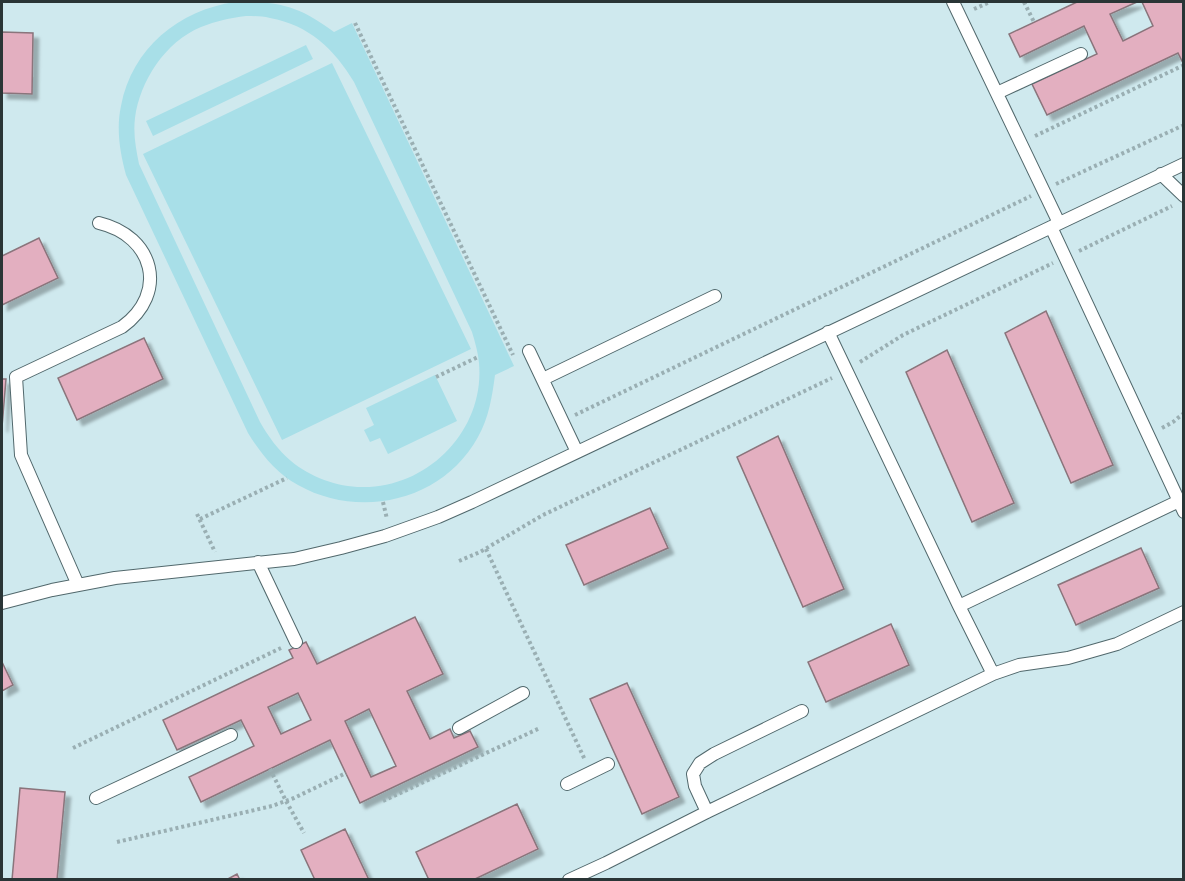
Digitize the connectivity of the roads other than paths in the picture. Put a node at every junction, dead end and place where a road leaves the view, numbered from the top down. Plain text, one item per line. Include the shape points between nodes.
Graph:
1 (953, 2) edge
2 (1081, 54) dead end
3 (997, 93) junction
4 (1184, 164) edge
5 (1161, 174) junction
6 (1184, 196) edge
7 (99, 223) dead end
8 (1055, 225) junction
9 (715, 296) dead end
10 (828, 332) junction
11 (529, 351) dead end
12 (543, 379) junction
13 (577, 452) junction
14 (1181, 506) edge
15 (258, 562) junction
16 (78, 585) junction
17 (2, 603) edge
18 (959, 606) junction
19 (1184, 612) edge
20 (296, 642) road end
21 (993, 674) junction
22 (523, 693) dead end
23 (802, 711) dead end
24 (459, 728) dead end
25 (231, 735) dead end
26 (608, 764) dead end
27 (567, 784) dead end
28 (96, 798) dead end
29 (708, 812) junction
30 (569, 879) edge

1 - 3 lane
2 - 3 lane
3 - 8 lane via 1044,190
4 - 5 lane
5 - 6 lane
5 - 8 lane
7 - 16 lane via 124,233 145,256 151,272 142,306 133,320 122,327 16,378 21,455
8 - 10 lane
8 - 14 lane via 1065,258
9 - 12 lane
10 - 13 lane
10 - 18 lane
11 - 12 lane
12 - 13 lane
13 - 15 lane via 464,506 385,536 294,559
14 - 18 lane
15 - 16 lane
15 - 20 lane
16 - 17 lane
18 - 21 lane
19 - 21 lane via 1116,644
21 - 29 lane
22 - 24 lane
23 - 29 lane via 700,763 693,774
25 - 28 lane
26 - 27 lane
29 - 30 lane

